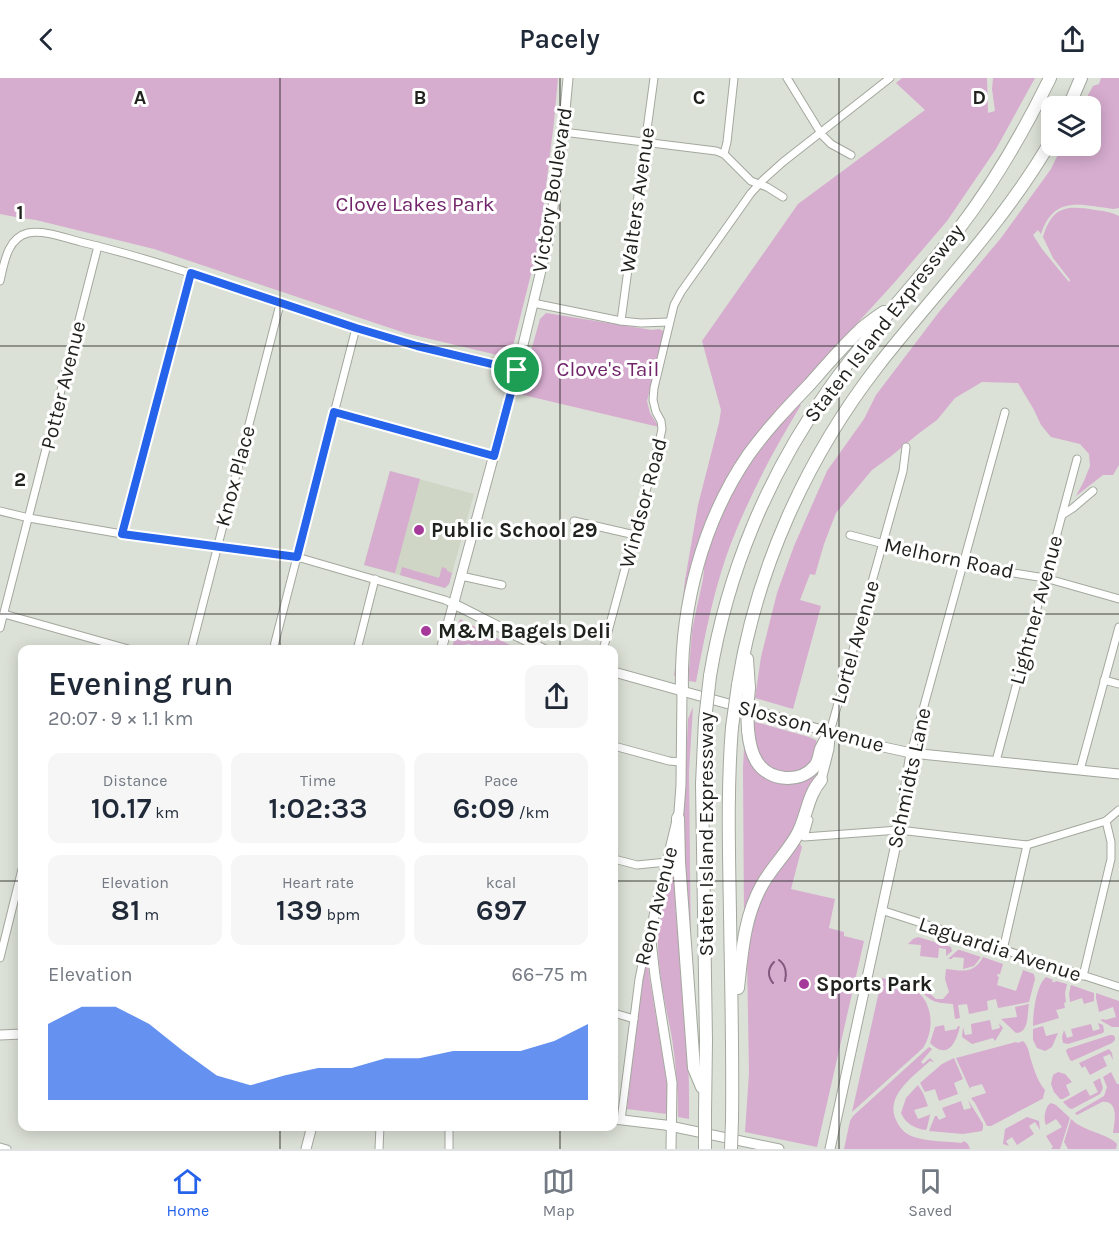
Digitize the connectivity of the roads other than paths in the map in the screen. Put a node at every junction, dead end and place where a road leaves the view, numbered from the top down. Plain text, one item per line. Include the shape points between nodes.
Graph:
1 (568, 78) edge
2 (654, 78) edge
3 (734, 78) edge
4 (787, 78) edge
5 (1050, 78) edge
6 (1081, 78) edge
7 (887, 79) edge
8 (1073, 96) edge
9 (563, 132) junction
10 (820, 133) junction
11 (645, 142) junction
12 (724, 154) junction
13 (851, 155) dead end
14 (1041, 156) edge
15 (759, 184) junction
16 (783, 197) dead end
17 (98, 246) junction
18 (191, 273) junction
19 (0, 281) edge
20 (899, 300) junction
21 (533, 303) junction
22 (280, 304) junction
23 (621, 321) junction
24 (669, 322) junction
25 (356, 328) junction
26 (517, 370) junction
27 (334, 412) junction
28 (1005, 412) dead end
29 (906, 447) dead end
30 (494, 456) junction
31 (1077, 459) dead end
32 (1093, 491) dead end
33 (0, 511) edge
34 (1062, 515) junction
35 (29, 518) junction
36 (574, 521) dead end
37 (122, 534) junction
38 (635, 535) junction
39 (850, 535) dead end
40 (883, 544) junction
41 (217, 546) junction
42 (297, 557) junction
43 (963, 565) junction
44 (461, 576) junction
45 (1045, 578) junction
46 (375, 579) junction
47 (502, 585) dead end
48 (1119, 599) edge
49 (454, 604) junction
50 (4, 615) junction
51 (1119, 627) edge
52 (0, 628) edge
53 (114, 645) edge
54 (192, 645) edge
55 (274, 645) edge
56 (358, 645) edge
57 (442, 645) edge
58 (535, 645) edge
59 (604, 645) edge
60 (618, 673) edge
61 (1104, 680) junction
62 (1119, 684) edge
63 (743, 686) junction
64 (682, 691) junction
65 (830, 732) junction
66 (618, 747) edge
67 (911, 753) junction
68 (996, 761) junction
69 (681, 762) junction
70 (1080, 770) junction
71 (1119, 774) edge
72 (821, 780) junction
73 (1119, 810) edge
74 (678, 818) junction
75 (1106, 820) junction
76 (899, 830) junction
77 (1027, 845) junction
78 (618, 860) edge
79 (667, 862) junction
80 (18, 885) edge
81 (881, 910) junction
82 (652, 930) junction
83 (1003, 950) junction
84 (0, 958) edge
85 (1083, 976) junction
86 (1119, 987) edge
87 (618, 1014) edge
88 (634, 1019) junction
89 (18, 1034) edge
90 (0, 1035) edge
91 (732, 1040) junction
92 (705, 1094) junction
93 (618, 1114) edge
94 (618, 1120) edge
95 (672, 1126) junction
96 (311, 1131) edge
97 (380, 1131) edge
98 (449, 1131) edge
99 (0, 1147) edge
100 (765, 1148) edge
101 (7, 1149) edge
102 (306, 1149) edge
103 (379, 1149) edge
104 (449, 1149) edge
105 (671, 1149) edge
106 (705, 1149) edge
107 (731, 1149) edge
108 (779, 1149) edge
109 (830, 1149) edge

1 - 9 main road, Victory Boulevard
2 - 11 street, Walters Avenue
3 - 12 street
4 - 10 street
5 - 20 highway, Staten Island Expressway via 987,189
6 - 8 highway
7 - 10 street, Windsor Road
9 - 11 street
9 - 21 main road, Victory Boulevard via 549,237
10 - 13 street
10 - 15 street, Windsor Road
11 - 12 street
11 - 23 street, Walters Avenue
12 - 15 street
14 - 63 highway, Staten Island Expressway via 1004,213 869,377 827,441 776,546 746,642
15 - 16 street
15 - 24 street, Windsor Road via 678,297
17 - 18 street
17 - 19 street via 36,232 26,234 11,246
17 - 35 street, Potter Avenue
18 - 22 street
18 - 37 street
20 - 64 highway via 859,330 782,414 757,443 730,486 701,554 684,639
20 - 92 highway, Staten Island Expressway, bridge via 828,389 800,432 750,534 718,636 705,720 702,771
21 - 23 street
21 - 26 main road, Victory Boulevard
22 - 25 street
22 - 41 street, Knox Place
23 - 24 street
24 - 38 street, Windsor Road via 653,400 662,429
25 - 26 street
25 - 27 street
26 - 30 main road, Victory Boulevard
27 - 30 street
27 - 42 street
28 - 43 street, Schmidts Lane
29 - 40 street, Lortel Avenue
30 - 44 main road, Victory Boulevard
31 - 34 street, Lightner Avenue
32 - 34 street
33 - 35 street
34 - 45 street, Lightner Avenue
35 - 37 street
35 - 50 street, Potter Avenue
36 - 38 street
37 - 41 street
38 - 59 street, Windsor Road
39 - 40 street, Melhorn Road
40 - 43 street, Melhorn Road
40 - 65 street, Lortel Avenue
41 - 42 street
41 - 54 street, Knox Place
42 - 46 street
42 - 55 street
43 - 45 street, Melhorn Road
43 - 67 street, Schmidts Lane
44 - 47 street
44 - 49 main road, Victory Boulevard
45 - 48 street, Melhorn Road
45 - 68 street, Lightner Avenue
46 - 49 street
46 - 56 street
49 - 57 main road, Victory Boulevard
49 - 58 main road
50 - 52 street, Potter Avenue
50 - 53 street
51 - 61 street
60 - 64 main road, Slosson Avenue
61 - 62 street
61 - 70 street
63 - 65 highway, bridge via 752,752 759,765 772,775 800,776 814,767
63 - 91 highway, Staten Island Expressway, bridge via 732,727 729,770
64 - 65 main road, Slosson Avenue
64 - 69 main road, Reon Avenue
65 - 67 main road, Slosson Avenue
65 - 72 main road, Lortel Avenue
66 - 69 street
67 - 68 main road, Slosson Avenue
67 - 76 main road, Schmidts Lane
68 - 70 main road, Slosson Avenue
69 - 74 main road, Reon Avenue
70 - 71 main road, Slosson Avenue
72 - 76 street, Lortel Avenue via 804,837
72 - 91 highway via 796,836 762,885 748,916
73 - 75 street
74 - 79 main road, Reon Avenue
74 - 92 highway via 694,1068
75 - 77 street
75 - 85 street via 1111,859
76 - 77 street
76 - 81 main road, Schmidts Lane
77 - 83 street
78 - 79 street via 637,865
79 - 82 main road, Reon Avenue
80 - 84 street
81 - 83 street, Laguardia Avenue
81 - 109 main road, Schmidts Lane
82 - 88 street, Reon Avenue via 642,960
82 - 95 main road via 654,969 672,1083
83 - 85 street, Laguardia Avenue
85 - 86 street, Laguardia Avenue
87 - 88 street
88 - 93 street, Reon Avenue
89 - 90 main road
91 - 107 highway, Staten Island Expressway, bridge
92 - 106 highway, Staten Island Expressway, bridge
94 - 95 main road
95 - 100 main road
95 - 105 main road
96 - 102 main road
97 - 103 street
98 - 104 street
99 - 101 street
100 - 108 main road

